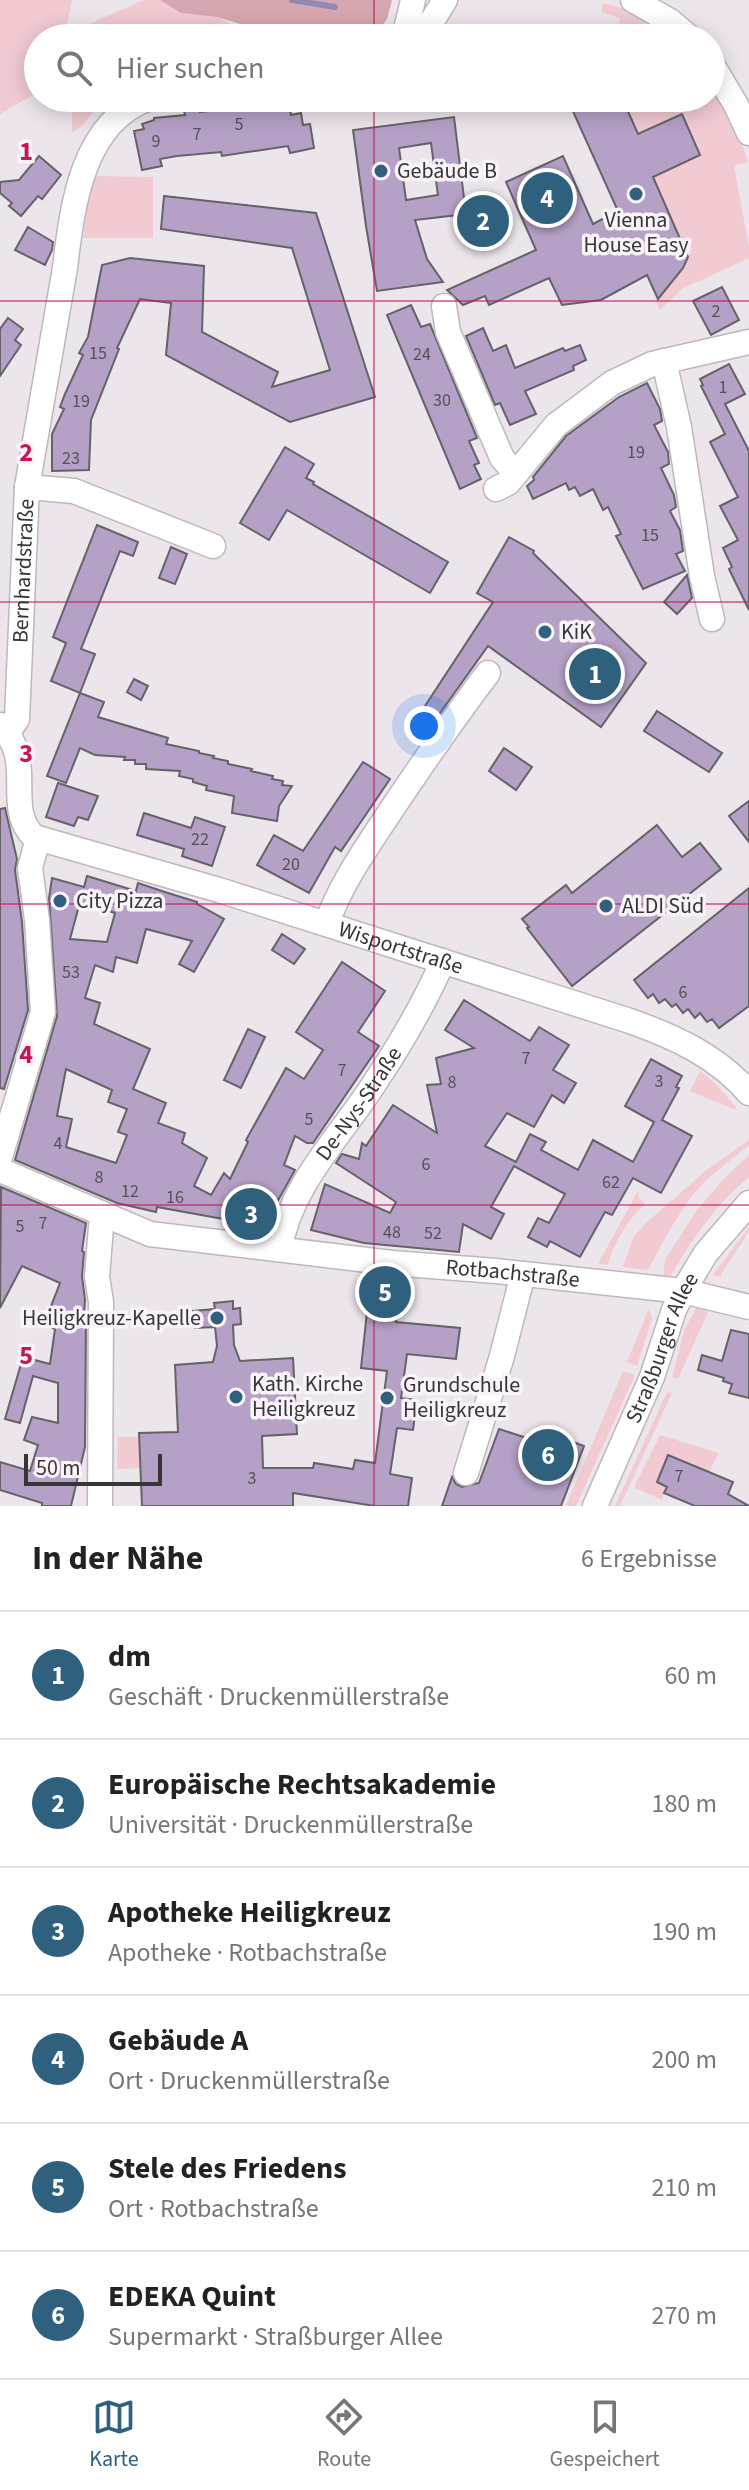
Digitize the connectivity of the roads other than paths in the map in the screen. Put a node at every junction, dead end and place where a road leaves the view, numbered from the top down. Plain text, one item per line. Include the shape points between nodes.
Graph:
1 (413, 0) edge
2 (445, 0) edge
3 (633, 0) edge
4 (407, 24) edge
5 (430, 24) edge
6 (674, 24) edge
7 (725, 87) edge
8 (123, 112) edge
9 (749, 133) edge
10 (444, 306) dead end
11 (749, 342) edge
12 (664, 361) junction
13 (515, 473) junction
14 (27, 487) junction
15 (496, 489) dead end
16 (213, 546) dead end
17 (712, 619) dead end
18 (488, 673) dead end
19 (4, 728) edge
20 (38, 838) junction
21 (327, 923) junction
22 (443, 961) junction
23 (749, 1093) edge
24 (0, 1157) edge
25 (0, 1170) edge
26 (749, 1203) edge
27 (102, 1214) junction
28 (280, 1248) junction
29 (523, 1274) junction
30 (683, 1291) junction
31 (749, 1307) edge
32 (466, 1473) dead end
33 (100, 1506) edge
34 (595, 1506) edge

1 - 4 street
2 - 5 street
3 - 6 street
7 - 9 street
8 - 14 street, Bernhardstraße via 98,139 84,171
10 - 13 street via 448,332 496,445
11 - 12 street
12 - 13 street via 612,383 582,403
12 - 17 street
13 - 15 street
14 - 16 street via 74,491
14 - 19 street, Bernhardstraße via 17,719
18 - 21 street via 353,869
19 - 20 street, Bernhardstraße via 17,750 23,821
20 - 21 street, Wisportstraße
20 - 24 street via 30,868 43,1012
21 - 22 street, Wisportstraße
22 - 23 street, Wisportstraße via 670,1036 713,1059
22 - 28 street, De-Nys-Straße via 374,1083 295,1198
25 - 27 street, Rotbachstraße
26 - 30 street, Straßburger Allee via 706,1253
27 - 28 street, Rotbachstraße via 150,1234
27 - 33 street via 97,1277
28 - 29 street, Rotbachstraße
29 - 30 street, Rotbachstraße
29 - 32 street
30 - 31 street, Rotbachstraße
30 - 34 street, Straßburger Allee

